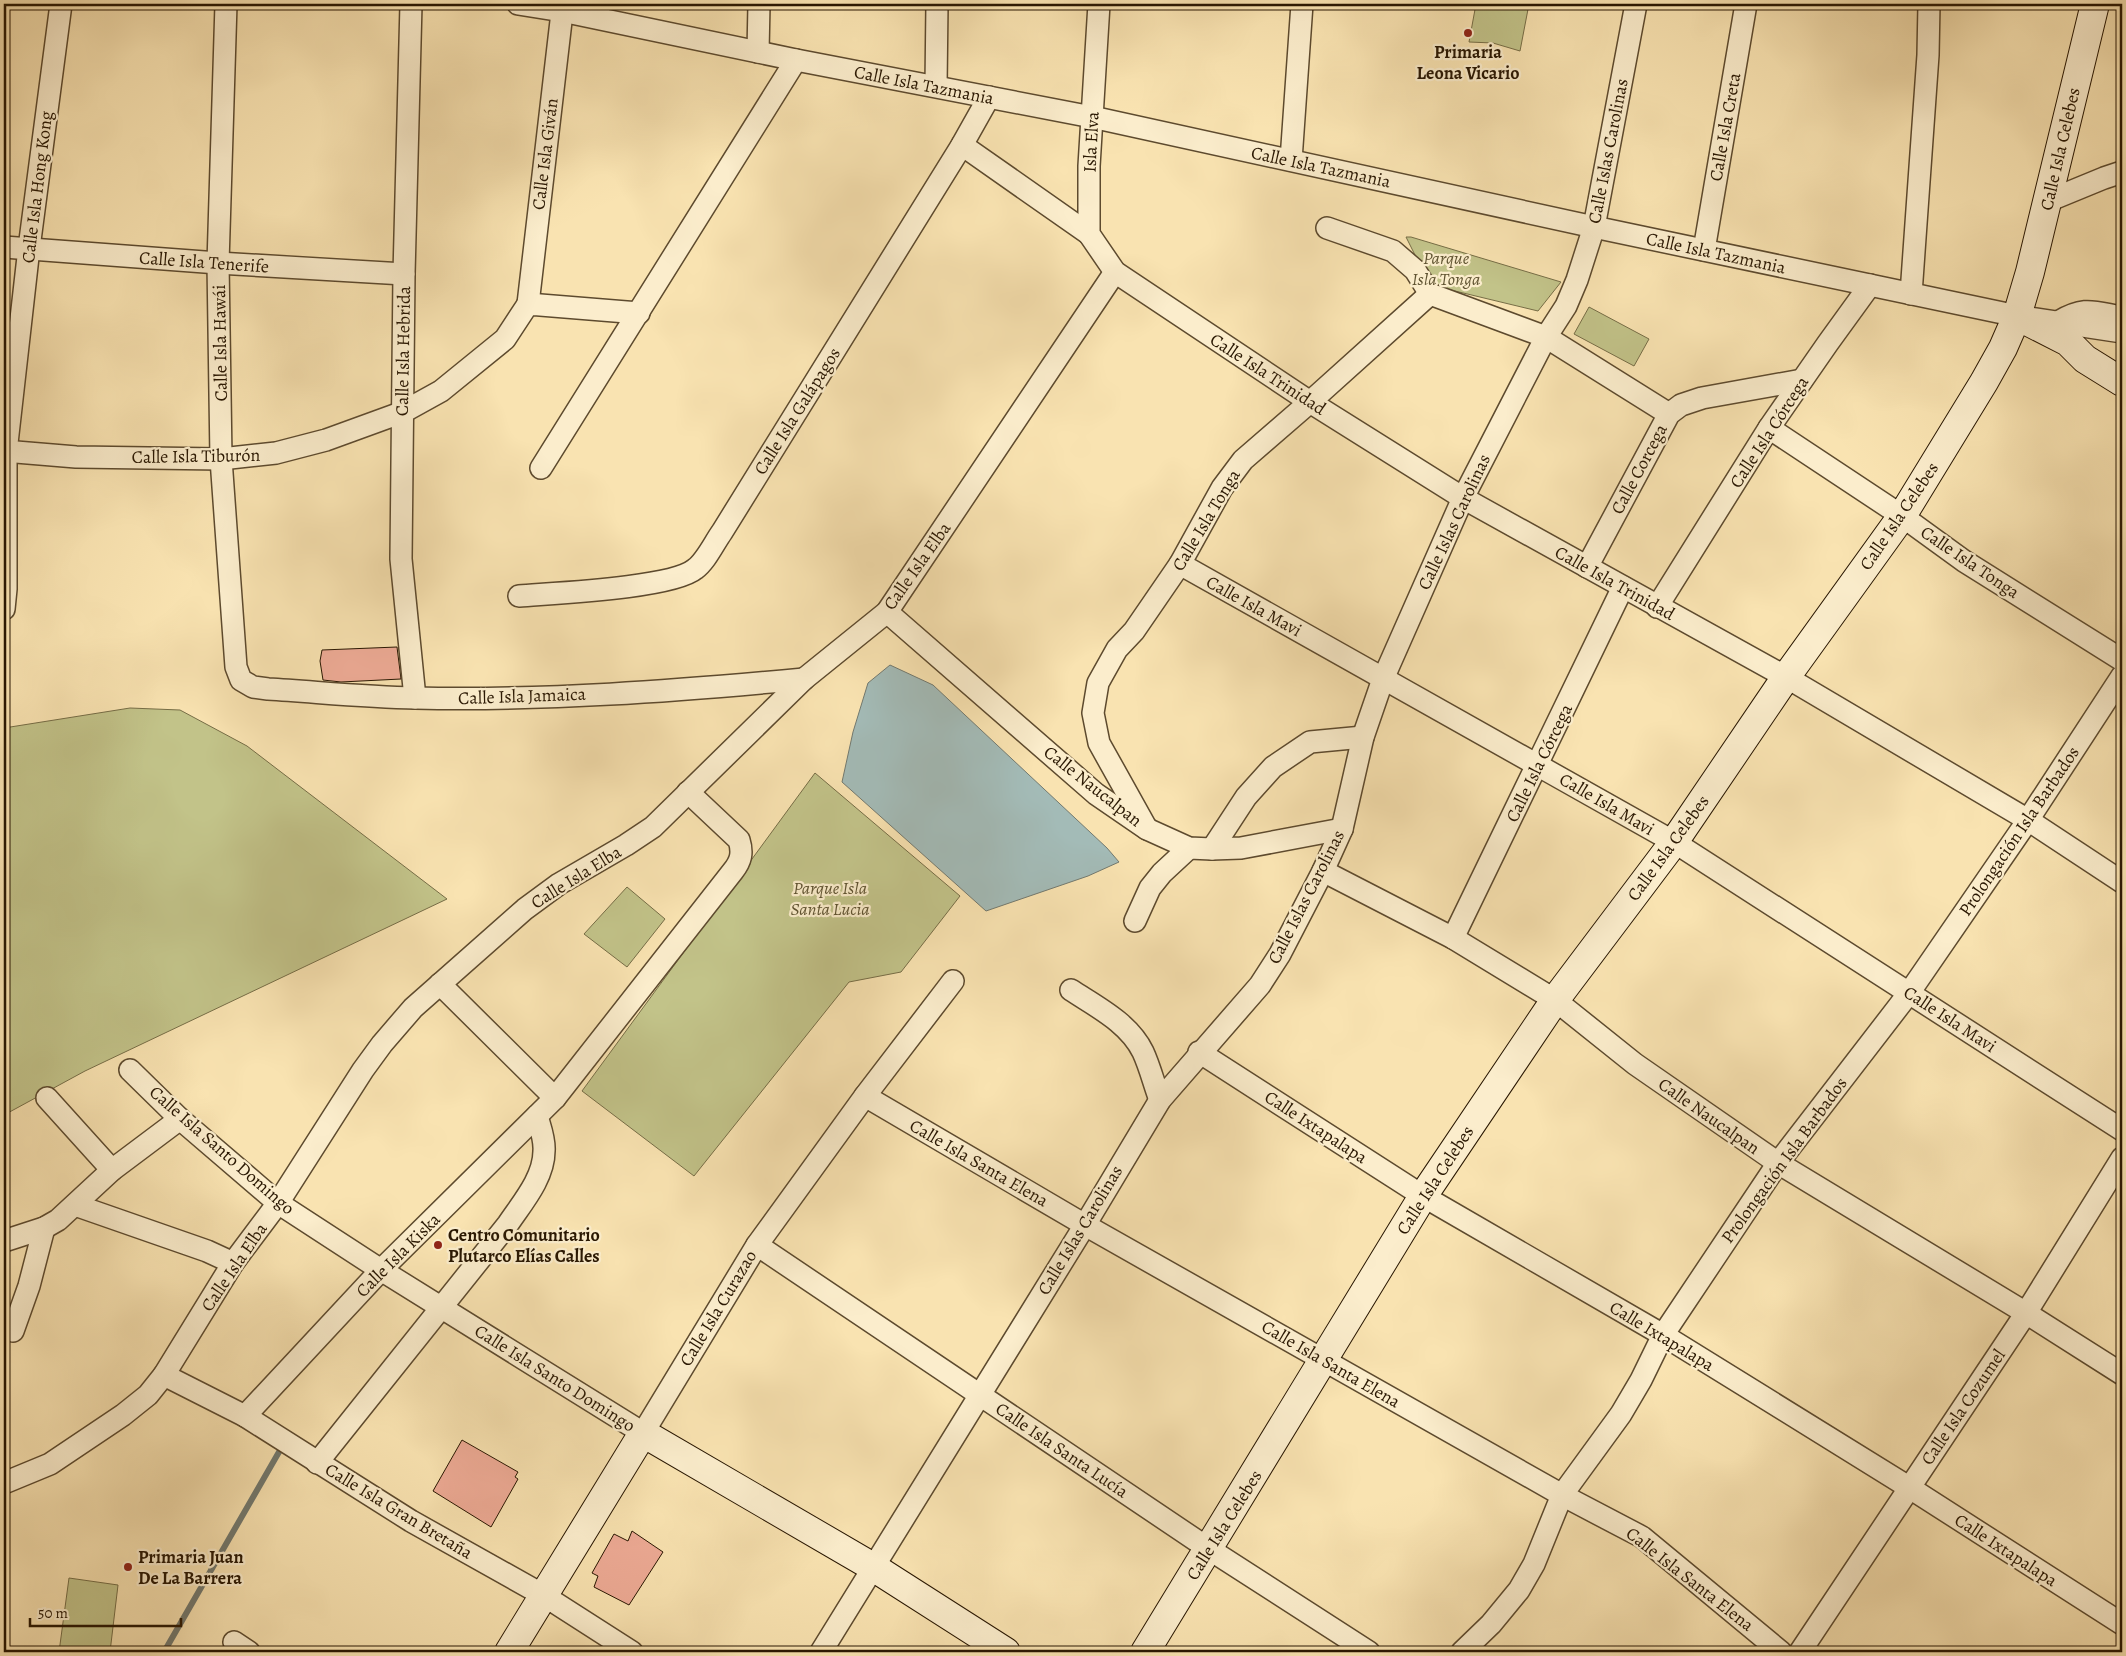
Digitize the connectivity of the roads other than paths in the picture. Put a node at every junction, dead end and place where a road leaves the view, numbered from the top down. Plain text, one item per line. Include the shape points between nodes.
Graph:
1 (61, 4) edge
2 (226, 4) edge
3 (411, 4) edge
4 (518, 4) edge
5 (759, 4) edge
6 (937, 4) edge
7 (1099, 4) edge
8 (1302, 4) edge
9 (1636, 4) edge
10 (1746, 4) edge
11 (1929, 4) edge
12 (2094, 4) edge
13 (562, 7) edge
14 (758, 52) junction
15 (796, 60) junction
16 (936, 86) junction
17 (989, 98) junction
18 (1092, 117) junction
19 (962, 144) junction
20 (1291, 160) junction
21 (2122, 172) edge
22 (2048, 201) junction
23 (1594, 227) junction
24 (1327, 228) dead end
25 (1089, 234) junction
26 (4, 247) edge
27 (29, 248) junction
28 (1704, 250) junction
29 (218, 263) junction
30 (1115, 272) junction
31 (404, 274) junction
32 (1870, 286) junction
33 (1430, 294) junction
34 (1911, 294) junction
35 (528, 304) junction
36 (639, 313) junction
37 (2017, 316) junction
38 (2122, 317) edge
39 (2058, 322) junction
40 (2122, 332) edge
41 (1546, 337) junction
42 (1802, 380) junction
43 (2122, 382) edge
44 (1310, 402) junction
45 (403, 412) junction
46 (1669, 414) junction
47 (1770, 428) junction
48 (5, 452) edge
49 (221, 459) junction
50 (541, 468) dead end
51 (1463, 498) junction
52 (1902, 516) junction
53 (1180, 564) junction
54 (1587, 568) junction
55 (1623, 587) junction
56 (519, 596) dead end
57 (1657, 606) junction
58 (4, 609) edge
59 (887, 612) junction
60 (2122, 660) edge
61 (2122, 676) edge
62 (1786, 677) junction
63 (804, 679) junction
64 (1383, 679) junction
65 (241, 680) joint
66 (415, 698) junction
67 (1363, 737) junction
68 (1538, 766) junction
69 (688, 792) junction
70 (2028, 820) junction
71 (1146, 829) junction
72 (1342, 829) junction
73 (1674, 842) junction
74 (1189, 848) junction
75 (1212, 850) junction
76 (1323, 871) junction
77 (2122, 882) edge
78 (1135, 921) dead end
79 (1453, 938) junction
80 (953, 981) dead end
81 (440, 984) junction
82 (1071, 990) dead end
83 (1909, 993) junction
84 (1555, 1000) junction
85 (1199, 1052) junction
86 (130, 1070) dead end
87 (865, 1096) junction
88 (47, 1098) dead end
89 (556, 1098) junction
90 (1160, 1100) junction
91 (537, 1116) junction
92 (180, 1119) junction
93 (2122, 1130) edge
94 (2122, 1158) edge
95 (1778, 1163) junction
96 (112, 1170) junction
97 (1423, 1196) junction
98 (278, 1203) junction
99 (74, 1205) junction
100 (1085, 1225) junction
101 (44, 1228) junction
102 (4, 1241) edge
103 (757, 1245) junction
104 (234, 1263) junction
105 (381, 1270) junction
106 (440, 1306) junction
107 (2026, 1313) junction
108 (13, 1331) dead end
109 (1663, 1336) junction
110 (1325, 1360) junction
111 (2122, 1374) edge
112 (164, 1375) junction
113 (979, 1395) junction
114 (245, 1416) junction
115 (642, 1433) junction
116 (317, 1463) junction
117 (4, 1483) edge
118 (1910, 1488) junction
119 (1562, 1495) junction
120 (1209, 1549) junction
121 (873, 1567) junction
122 (543, 1595) junction
123 (2122, 1624) edge
124 (509, 1652) edge
125 (632, 1652) edge
126 (821, 1652) edge
127 (1006, 1652) edge
128 (1145, 1652) edge
129 (1369, 1652) edge
130 (1462, 1652) edge
131 (1781, 1652) edge
132 (1800, 1652) edge

1 - 27 street, Calle Isla Hong Kong
2 - 29 street, Calle Isla Hawái
3 - 31 street, Calle Isla Hebrida
4 - 13 street, Calle Isla Tazmania
5 - 14 street
6 - 16 street
7 - 18 street, Isla Elva
8 - 20 street
9 - 23 street, Calle Islas Carolinas
10 - 28 street, Calle Isla Creta
11 - 34 street
12 - 22 street, Calle Isla Celebes
13 - 14 street, Calle Isla Tazmania
13 - 35 street, Calle Isla Giván
14 - 15 street, Calle Isla Tazmania
15 - 16 street, Calle Isla Tazmania
15 - 36 street
16 - 17 street, Calle Isla Tazmania
17 - 18 street, Calle Isla Tazmania
17 - 19 street, Calle Isla Galápagos
18 - 20 street, Calle Isla Tazmania
18 - 25 street, Isla Elva
19 - 25 street
19 - 56 street, Calle Isla Galápagos via 696,569 679,578 652,583
20 - 23 street, Calle Isla Tazmania
21 - 22 street
22 - 37 street, Calle Isla Celebes
23 - 28 street, Calle Isla Tazmania
23 - 41 street, Calle Islas Carolinas via 1566,306
24 - 33 street via 1393,251 1415,270
25 - 30 street
26 - 27 street, Calle Isla Tenerife
27 - 29 street, Calle Isla Tenerife
27 - 48 street, Calle Isla Hong Kong
28 - 32 street, Calle Isla Tazmania
29 - 31 street, Calle Isla Tenerife
29 - 49 street, Calle Isla Hawái
30 - 44 street, Calle Isla Trinidad
30 - 59 street, Calle Isla Elba
31 - 45 street, Calle Isla Hebrida
32 - 34 street, Calle Isla Tazmania
32 - 42 street, Calle Isla Córcega
33 - 41 street
33 - 44 street, Calle Isla Tonga
34 - 37 street, Calle Isla Tazmania
35 - 36 street
35 - 45 street, Calle Isla Tiburón via 505,339 441,390
36 - 50 street
37 - 39 street, Calle Isla Tazmania
37 - 43 street via 2068,342 2085,359
37 - 52 street, Calle Isla Celebes via 1984,382
38 - 39 street via 2086,311 2074,312
39 - 40 street, Calle Isla Tazmania
41 - 46 street
41 - 51 street, Calle Islas Carolinas
42 - 46 street, Calle Corcega via 1702,398 1681,405
42 - 47 street, Calle Isla Córcega
44 - 51 street, Calle Isla Trinidad
44 - 53 street, Calle Isla Tonga via 1242,460 1222,488
45 - 49 street, Calle Isla Tiburón via 310,445 276,453
45 - 66 street, Calle Isla Hebrida via 401,559
46 - 54 street, Calle Corcega
47 - 52 street, Calle Isla Tonga
47 - 57 street, Calle Isla Córcega
48 - 49 street, Calle Isla Tiburón via 76,457
48 - 58 street, Calle Isla Hong Kong
49 - 65 street, Calle Isla Hawái via 236,667
51 - 54 street, Calle Isla Trinidad
51 - 64 street, Calle Islas Carolinas
52 - 60 street, Calle Isla Tonga via 1964,562
52 - 62 street, Calle Isla Celebes
53 - 64 street, Calle Isla Mavi
53 - 71 street, Calle Isla Tonga via 1134,631 1117,649 1098,683 1093,713 1100,743
54 - 55 street, Calle Isla Trinidad
55 - 57 street, Calle Isla Trinidad
55 - 68 street, Calle Isla Córcega
57 - 62 street, Calle Isla Trinidad
59 - 63 street, Calle Isla Elba
59 - 71 street, Calle Naucalpan via 1096,794
61 - 70 street, Prolongación Isla Barbados
62 - 70 street, Calle Isla Trinidad
62 - 73 street, Calle Isla Celebes
63 - 66 street, Calle Isla Jamaica via 554,696
63 - 69 street, Calle Isla Elba
64 - 67 street, Calle Islas Carolinas
64 - 68 street, Calle Isla Mavi
65 - 66 street, Calle Isla Jamaica via 253,687 268,689
67 - 72 street, Calle Islas Carolinas
67 - 75 street via 1310,742 1273,767 1246,797
68 - 73 street, Calle Isla Mavi
68 - 79 street, Calle Isla Córcega
69 - 81 street, Calle Isla Elba via 653,827 559,884 525,909
69 - 89 street, Calle Isla Kiska via 740,840 740,861
70 - 77 street, Calle Isla Trinidad
70 - 83 street, Prolongación Isla Barbados
71 - 74 street, Calle Naucalpan
72 - 75 street, Calle Naucalpan via 1241,848
72 - 76 street, Calle Islas Carolinas
73 - 83 street, Calle Isla Mavi
73 - 84 street, Calle Isla Celebes
74 - 75 street, Calle Naucalpan
74 - 78 street via 1150,888
76 - 79 street, Calle Naucalpan
76 - 85 street, Calle Islas Carolinas via 1280,954 1260,985
79 - 84 street, Calle Naucalpan
80 - 87 street, Calle Isla Curazao
81 - 89 street
81 - 98 street, Calle Isla Elba via 382,1044
82 - 90 street via 1132,1035 1143,1052
83 - 93 street, Calle Isla Mavi
83 - 95 street, Prolongación Isla Barbados
84 - 95 street, Calle Naucalpan via 1635,1064
84 - 97 street, Calle Isla Celebes
85 - 90 street, Calle Islas Carolinas
85 - 97 street, Calle Ixtapalapa
86 - 92 street, Calle Isla Santo Domingo
87 - 100 street, Calle Isla Santa Elena
87 - 103 street, Calle Isla Curazao
88 - 96 street
89 - 91 street, Calle Isla Kiska
90 - 100 street, Calle Islas Carolinas
91 - 105 street, Calle Isla Kiska
91 - 106 street via 544,1152 534,1184 508,1224
92 - 96 street
92 - 98 street, Calle Isla Santo Domingo
94 - 107 street, Calle Isla Cozumel
95 - 107 street, Calle Naucalpan
95 - 109 street, Prolongación Isla Barbados
96 - 99 street
97 - 109 street, Calle Ixtapalapa
97 - 110 street, Calle Isla Celebes
98 - 104 street, Calle Isla Elba
98 - 105 street, Calle Isla Santo Domingo
99 - 101 street
99 - 104 street
100 - 110 street, Calle Isla Santa Elena
100 - 113 street, Calle Islas Carolinas
101 - 102 street
101 - 108 street
103 - 113 street, Calle Isla Santa Lucía
103 - 115 street, Calle Isla Curazao
104 - 112 street, Calle Isla Elba
105 - 106 street, Calle Isla Santo Domingo
105 - 114 street, Calle Isla Kiska
106 - 115 street, Calle Isla Santo Domingo
106 - 116 street
107 - 111 street, Calle Naucalpan
107 - 118 street, Calle Isla Cozumel
109 - 118 street, Calle Ixtapalapa
109 - 119 street, Prolongación Isla Barbados via 1622,1414
110 - 119 street, Calle Isla Santa Elena
110 - 120 street, Calle Isla Celebes
112 - 114 street, Calle Isla Gran Bretaña
112 - 117 street, Calle Isla Elba via 148,1395 123,1415 50,1464
113 - 120 street, Calle Isla Santa Lucía
113 - 121 street, Calle Islas Carolinas
114 - 116 street, Calle Isla Gran Bretaña
115 - 121 street, Calle Isla Santo Domingo
115 - 122 street, Calle Isla Curazao
116 - 122 street, Calle Isla Gran Bretaña via 411,1521
118 - 123 street, Calle Ixtapalapa
118 - 132 street, Calle Isla Cozumel
119 - 130 street, Prolongación Isla Barbados via 1534,1564 1519,1590
119 - 131 street, Calle Isla Santa Elena via 1642,1537
120 - 128 street, Calle Isla Celebes
120 - 129 street, Calle Isla Santa Lucía
121 - 126 street, Calle Islas Carolinas
121 - 127 street, Calle Isla Santo Domingo
122 - 124 street, Calle Isla Curazao
122 - 125 street, Calle Isla Gran Bretaña

